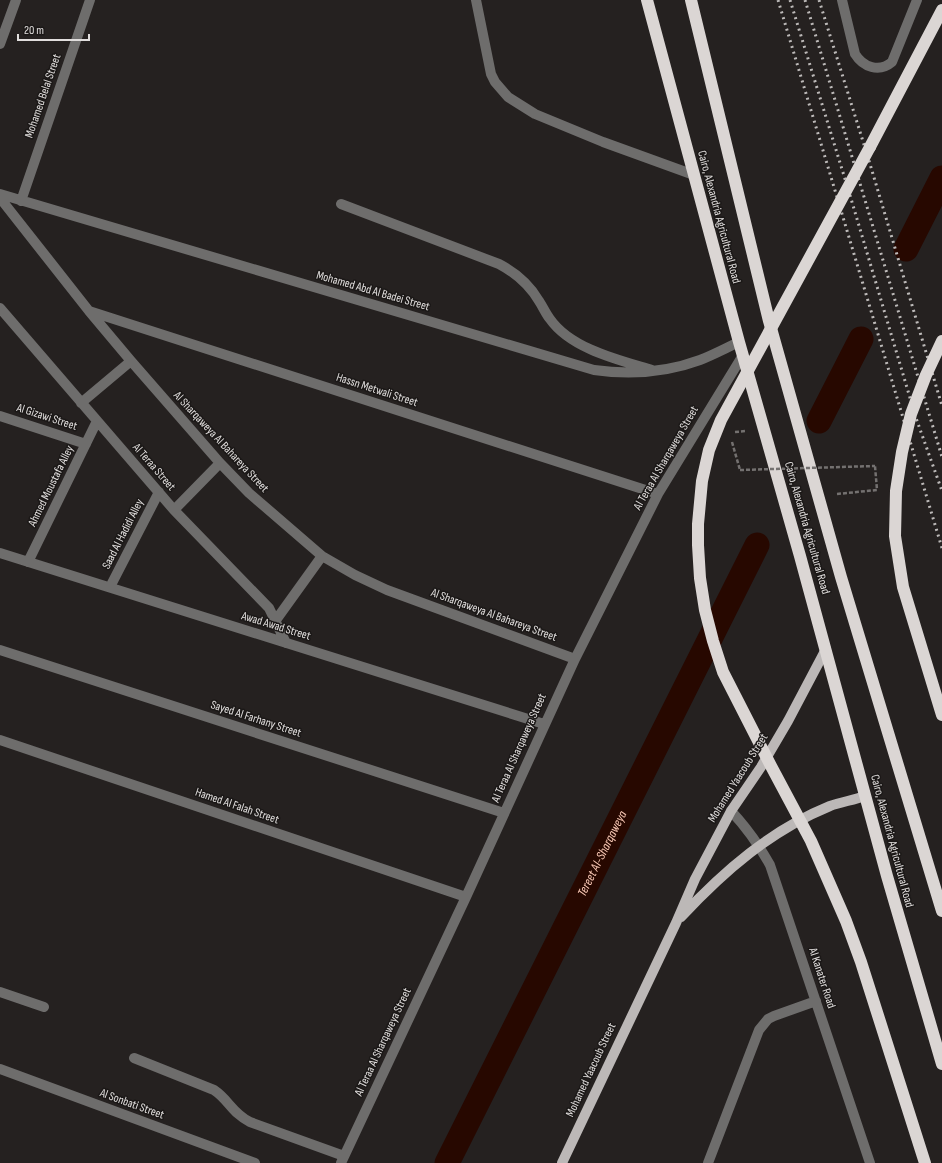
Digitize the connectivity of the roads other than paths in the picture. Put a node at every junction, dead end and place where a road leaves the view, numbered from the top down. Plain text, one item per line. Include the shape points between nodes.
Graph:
1 (16, 0) edge
2 (90, 0) edge
3 (476, 0) edge
4 (646, 0) edge
5 (691, 0) edge
6 (842, 0) edge
7 (917, 0) edge
8 (942, 10) edge
9 (0, 44) edge
10 (694, 175) junction
11 (0, 194) edge
12 (0, 198) edge
13 (21, 201) junction
14 (341, 204) dead end
15 (0, 308) edge
16 (89, 310) junction
17 (942, 341) edge
18 (739, 342) junction
19 (743, 355) junction
20 (131, 361) junction
21 (657, 372) junction
22 (81, 403) junction
23 (0, 416) edge
24 (97, 421) junction
25 (86, 444) junction
26 (220, 462) junction
27 (158, 492) junction
28 (658, 494) junction
29 (174, 510) junction
30 (0, 553) edge
31 (322, 556) junction
32 (28, 562) junction
33 (110, 587) junction
34 (276, 620) junction
35 (286, 643) junction
36 (826, 649) junction
37 (0, 650) edge
38 (575, 658) junction
39 (942, 715) edge
40 (544, 724) junction
41 (0, 740) edge
42 (866, 796) junction
43 (731, 811) junction
44 (504, 813) junction
45 (759, 846) junction
46 (466, 897) junction
47 (942, 911) edge
48 (676, 923) junction
49 (0, 992) edge
50 (816, 1001) junction
51 (44, 1007) dead end
52 (134, 1058) dead end
53 (942, 1064) edge
54 (0, 1069) edge
55 (342, 1159) edge
56 (255, 1163) edge
57 (562, 1163) edge
58 (708, 1163) edge
59 (870, 1163) edge
60 (925, 1163) edge

1 - 9 street
2 - 13 street, Mohamed Belal Street
3 - 10 street via 491,74 508,97 535,114
4 - 10 highway, Cairo, Alexandria Agricultural Road
5 - 47 highway, Cairo, Alexandria Agricultural Road via 769,321 840,577
6 - 7 street via 855,54 863,64 876,68 882,68 892,62
8 - 60 highway, bridge via 721,420 709,450 702,481 698,546 705,610 723,672 811,841 846,921
10 - 18 highway, Cairo, Alexandria Agricultural Road
11 - 13 street, Mohamed Abd Al Badei Street
12 - 16 street, Al Sharqaweya Al Bahareya Street
13 - 21 street, Mohamed Abd Al Badei Street via 587,368 615,373
14 - 21 street via 499,264 521,278 550,320 567,336 588,348
15 - 22 street, Al Teraa Street
16 - 20 street, Al Sharqaweya Al Bahareya Street
16 - 28 street, Hassn Metwali Street
17 - 39 highway, bridge via 911,414 896,491 895,536 903,587
18 - 19 highway, Cairo, Alexandria Agricultural Road
18 - 21 street, Mohamed Abd Al Badei Street via 699,360
19 - 28 street, Al Teraa Al Sharqaweya Street
19 - 36 highway, Cairo, Alexandria Agricultural Road
20 - 22 street
20 - 26 street, Al Sharqaweya Al Bahareya Street
22 - 24 street, Al Teraa Street
23 - 25 street, Al Gizawi Street
24 - 25 street, Ahmed Moustafa Alley
24 - 27 street, Al Teraa Street
25 - 32 street, Ahmed Moustafa Alley
26 - 29 street
26 - 31 street, Al Sharqaweya Al Bahareya Street via 249,493
27 - 29 street, Al Teraa Street
27 - 33 street, Saad Al Hadidi Alley
28 - 38 street, Al Teraa Al Sharqaweya Street
29 - 34 street, Al Teraa Street via 265,603
30 - 32 street, Awad Awad Street
31 - 34 street
31 - 38 street, Al Sharqaweya Al Bahareya Street via 387,590
32 - 33 street, Awad Awad Street
33 - 35 street, Awad Awad Street
34 - 35 street, Al Teraa Street
35 - 40 street, Awad Awad Street
36 - 42 highway, Cairo, Alexandria Agricultural Road
36 - 43 main road, Mohamed Yaacoub Street via 788,721
37 - 44 street, Sayed Al Farhany Street
38 - 40 street, Al Teraa Al Sharqaweya Street
40 - 44 street, Al Teraa Al Sharqaweya Street
41 - 46 street, Hamed Al Falah Street
42 - 45 main road, Mohamed Yaacoub Street via 831,806 806,817
42 - 53 highway, Cairo, Alexandria Agricultural Road
43 - 45 street, Al Kanater Road
43 - 48 main road, Mohamed Yaacoub Street via 695,879
44 - 46 street, Al Teraa Al Sharqaweya Street
45 - 48 main road, Mohamed Yaacoub Street via 708,888
45 - 50 street, Al Kanater Road via 770,865
46 - 55 street, Al Teraa Al Sharqaweya Street
48 - 57 main road, Mohamed Yaacoub Street
49 - 51 street
50 - 58 street via 768,1019 759,1030
50 - 59 street, Al Kanater Road
52 - 55 street via 214,1090 241,1118
54 - 56 street, Al Sonbati Street

